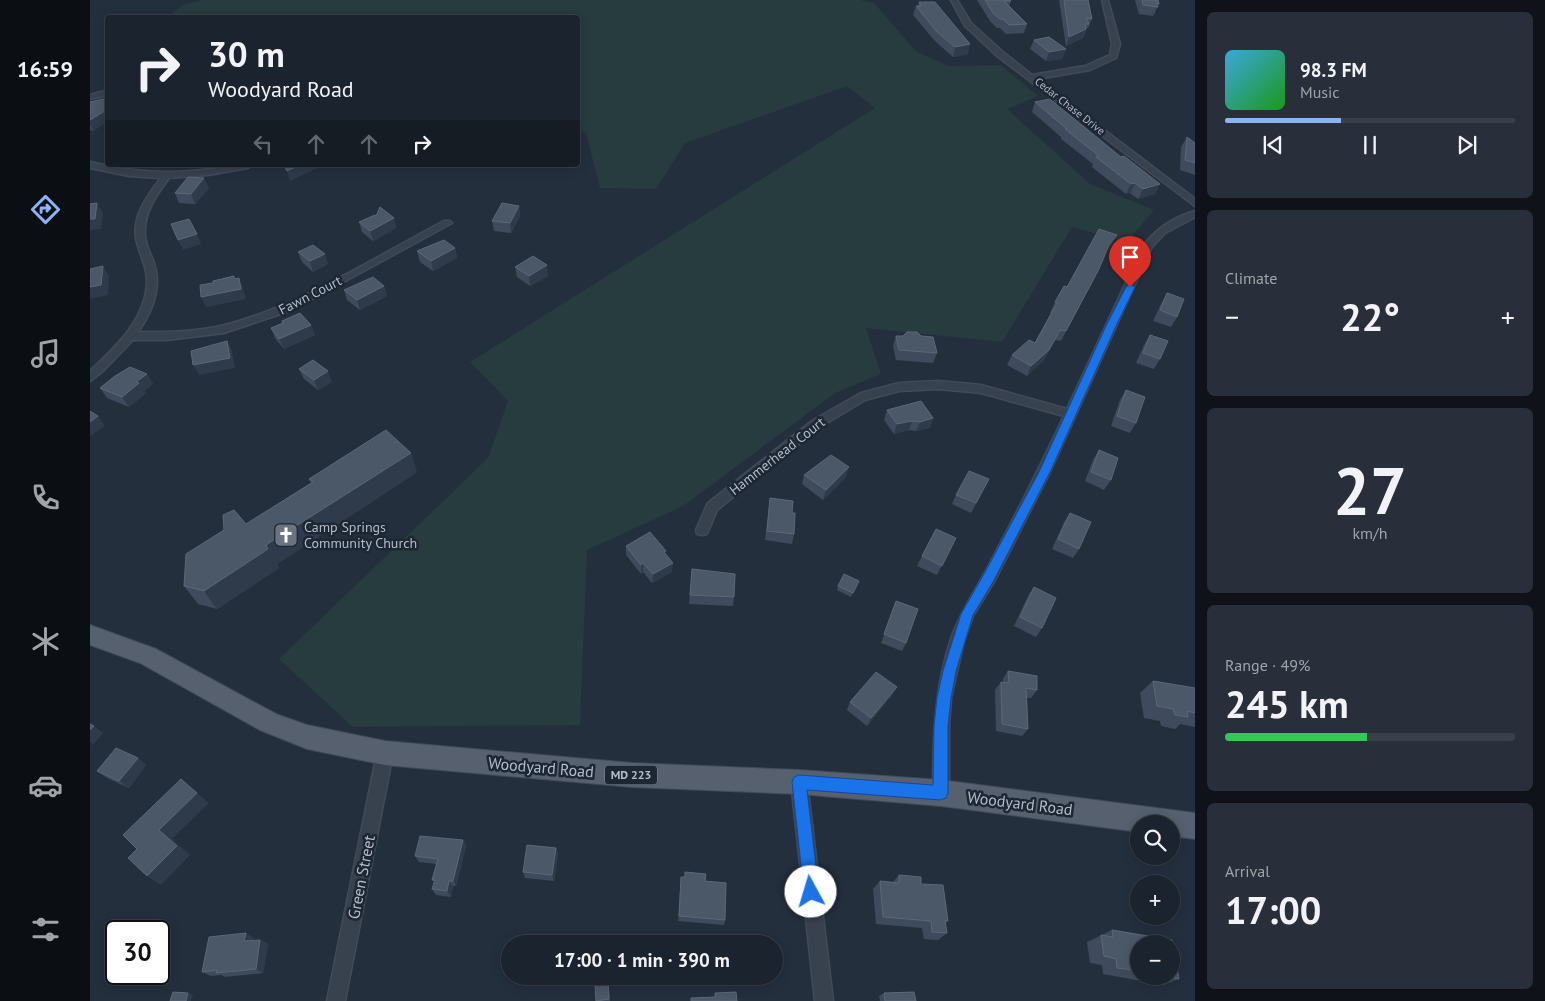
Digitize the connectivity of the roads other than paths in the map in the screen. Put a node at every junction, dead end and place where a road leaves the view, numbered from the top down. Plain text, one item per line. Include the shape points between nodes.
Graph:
1 (954, 0) edge
2 (1105, 0) edge
3 (1032, 77) junction
4 (105, 93) edge
5 (90, 96) edge
6 (90, 165) edge
7 (238, 167) edge
8 (167, 175) junction
9 (1195, 203) edge
10 (1195, 214) edge
11 (447, 222) dead end
12 (132, 336) junction
13 (90, 377) edge
14 (1071, 414) junction
15 (702, 530) dead end
16 (90, 634) edge
17 (385, 753) junction
18 (799, 782) junction
19 (940, 793) junction
20 (1195, 826) edge
21 (336, 1001) edge
22 (824, 1001) edge

1 - 3 street, Cedar Chase Drive via 968,24 1000,54
2 - 3 street via 1116,44 1113,56 1087,68
3 - 9 street, Cedar Chase Drive
4 - 5 street
6 - 8 street via 133,174
7 - 8 street via 202,174
8 - 12 street via 143,213 140,237 149,258 152,283 146,308
10 - 14 street via 1185,216 1148,246
11 - 12 street, Fawn Court via 286,309 214,331
12 - 13 street
14 - 15 street, Hammerhead Court via 981,389 939,385 899,387 861,397 816,424 712,507
14 - 19 street via 1022,516 967,614 949,671 941,726
16 - 17 main road, Woodyard Road / MD 223 via 148,656 268,722 308,737
17 - 18 main road, Woodyard Road / MD 223 via 632,775
17 - 21 street, Green Street
18 - 19 main road, Woodyard Road / MD 223
18 - 22 street
19 - 20 main road, Woodyard Road / MD 223

